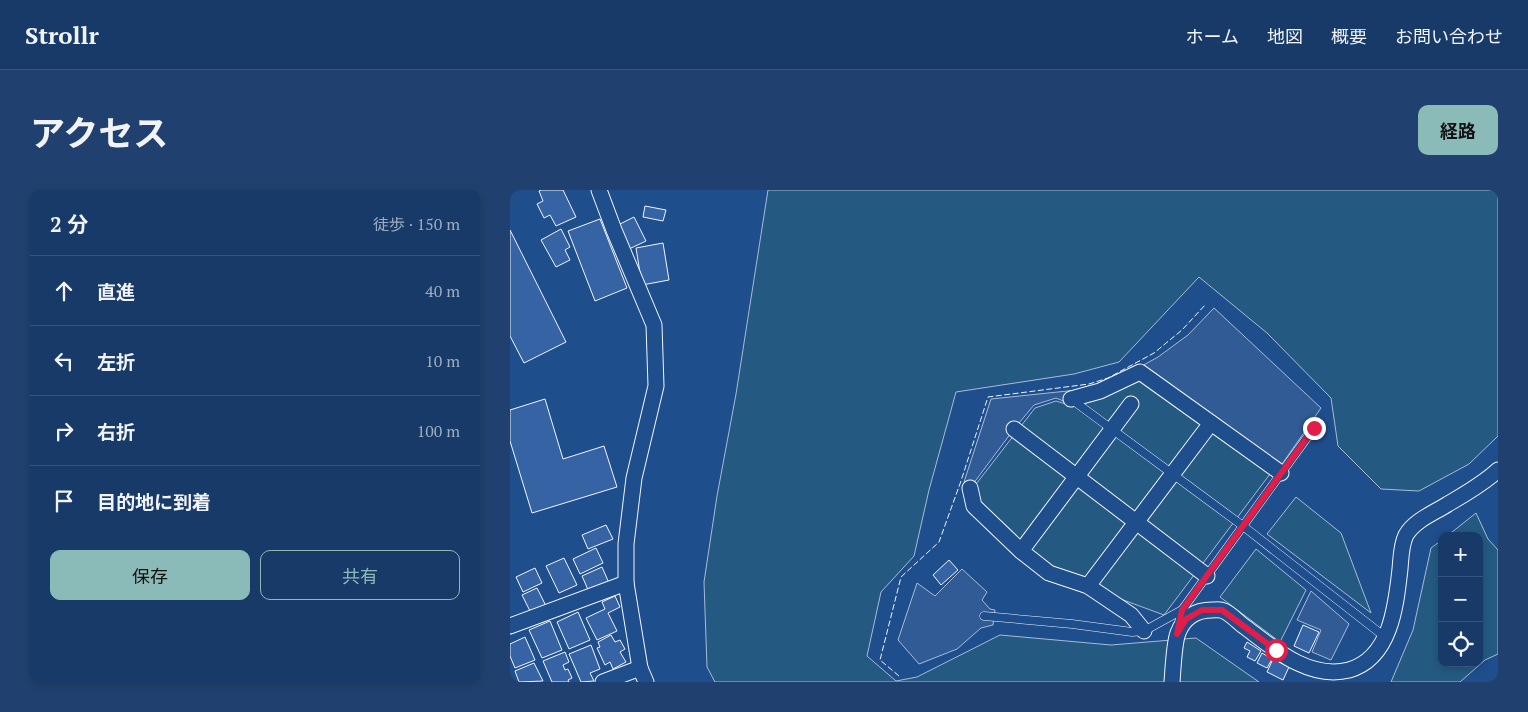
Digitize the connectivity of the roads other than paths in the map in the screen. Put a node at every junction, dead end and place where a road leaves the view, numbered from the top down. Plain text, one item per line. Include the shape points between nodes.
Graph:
1 (600, 190) edge
2 (1071, 399) joint
3 (1131, 404) dead end
4 (1211, 423) junction
5 (1314, 428) dead end
6 (1014, 429) dead end
7 (1112, 430) junction
8 (1498, 470) edge
9 (1281, 473) junction
10 (1077, 477) junction
11 (970, 488) dead end
12 (1136, 522) junction
13 (1243, 526) junction
14 (1020, 551) junction
15 (1207, 576) junction
16 (626, 583) junction
17 (1088, 586) junction
18 (1182, 610) junction
19 (984, 616) dead end
20 (510, 626) edge
21 (1144, 631) junction
22 (1177, 634) junction
23 (1385, 637) junction
24 (643, 675) edge
25 (603, 682) edge
26 (1172, 682) edge

1 - 16 street via 654,325 656,386 634,478 626,544
2 - 4 street via 1100,391 1140,372
2 - 7 lane
3 - 7 street
4 - 9 street
4 - 12 street
5 - 9 lane
6 - 10 street
7 - 10 street
7 - 13 lane
8 - 23 street via 1415,524 1406,536 1396,604
9 - 13 lane
10 - 12 street
10 - 14 street
11 - 14 street via 974,506
12 - 15 street
12 - 17 street
13 - 15 lane
13 - 23 lane
14 - 17 street via 1049,573
15 - 18 lane
16 - 20 street
16 - 24 street
17 - 21 street via 1131,615
18 - 21 lane
18 - 22 lane
19 - 21 lane
22 - 23 street via 1186,619 1202,610 1222,610 1276,650 1306,667 1333,672 1360,666 1380,648
22 - 26 street
24 - 25 street

